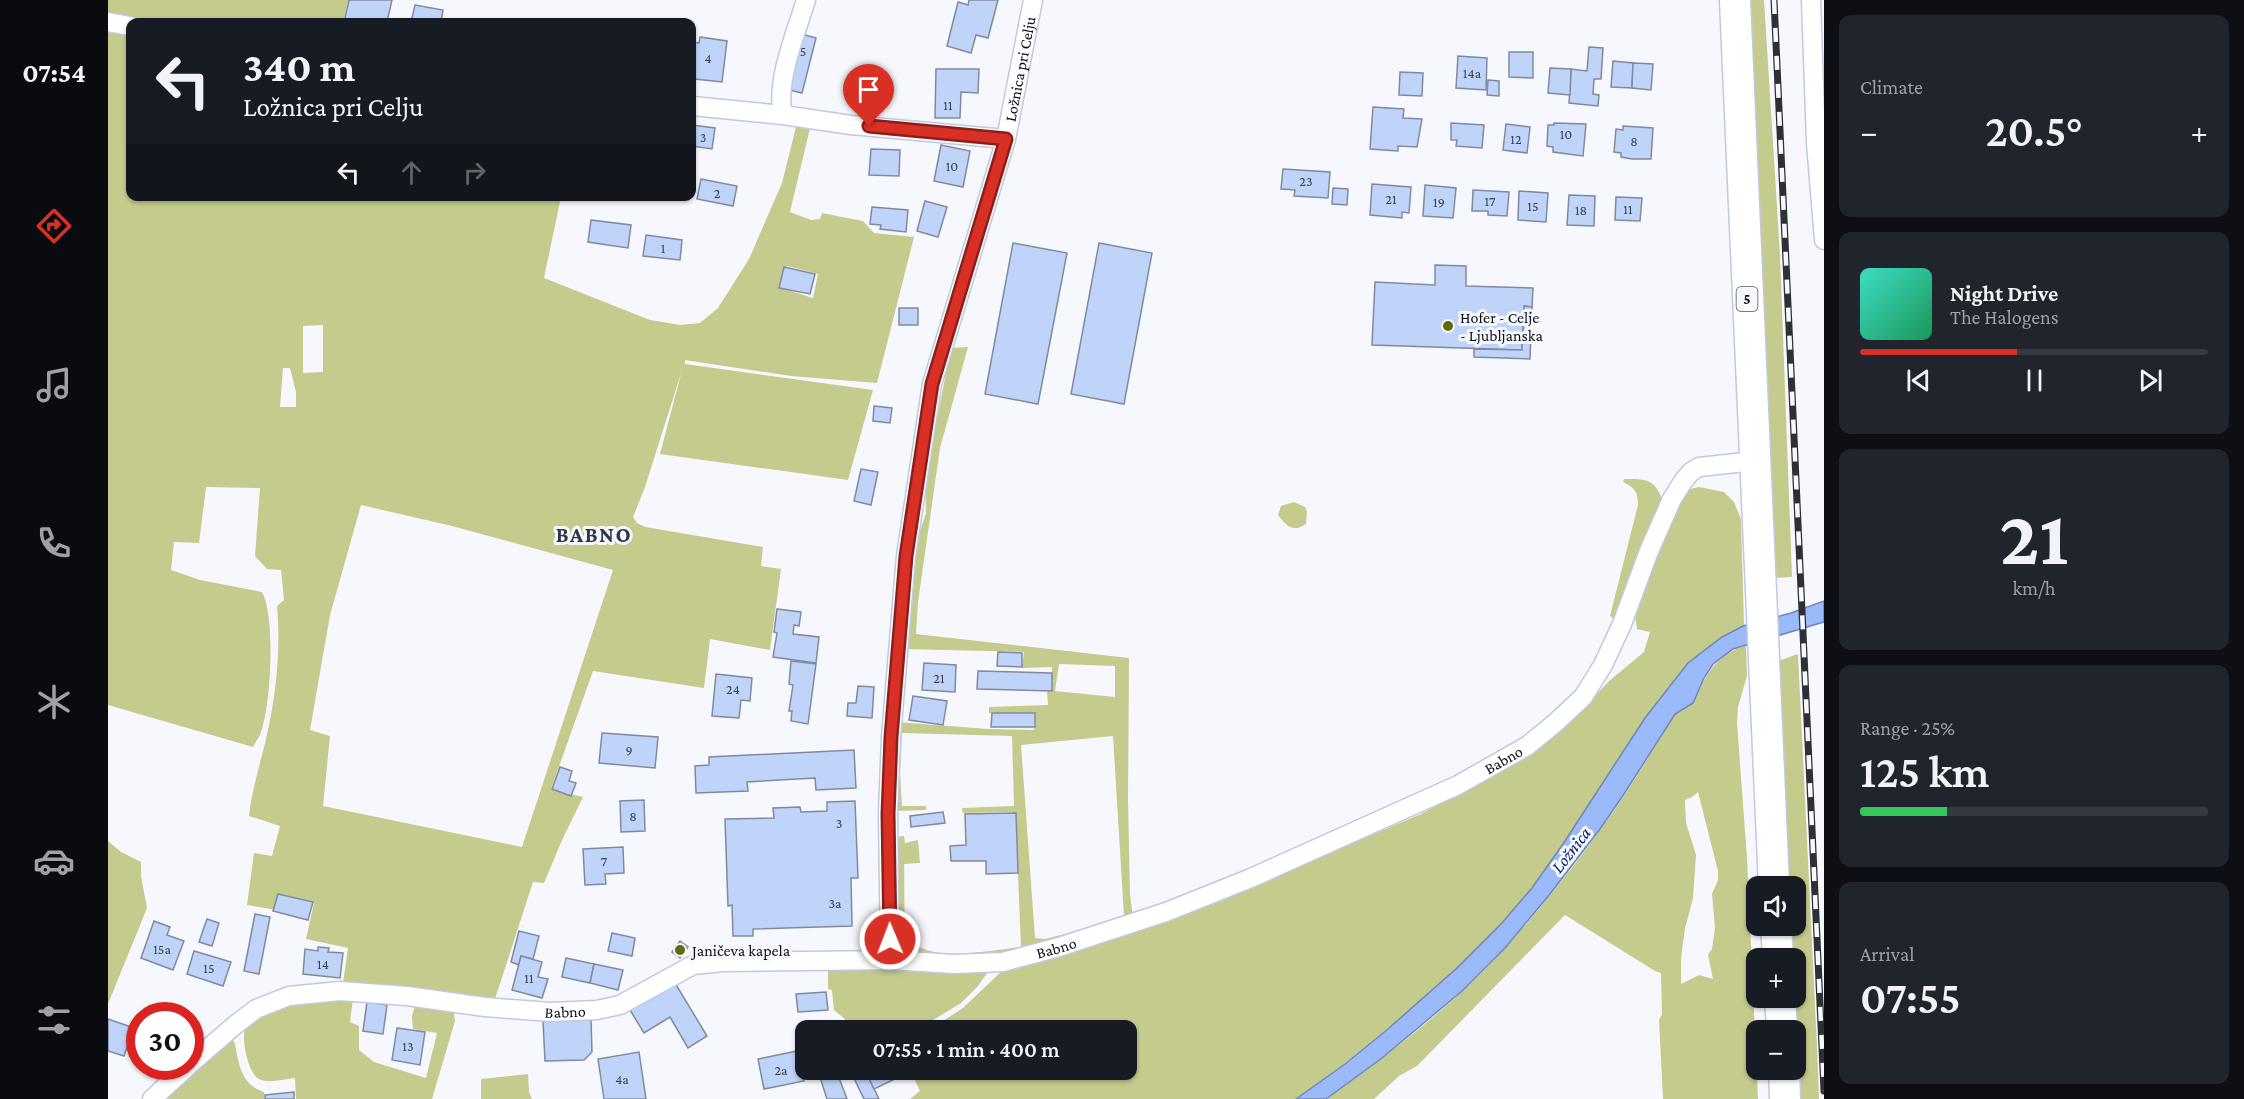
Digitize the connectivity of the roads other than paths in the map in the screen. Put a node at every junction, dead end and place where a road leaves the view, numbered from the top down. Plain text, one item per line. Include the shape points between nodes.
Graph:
1 (806, 0) edge
2 (1033, 0) edge
3 (1734, 0) edge
4 (1811, 0) edge
5 (108, 22) edge
6 (126, 25) edge
7 (696, 106) edge
8 (783, 115) junction
9 (1006, 139) junction
10 (1824, 240) edge
11 (1754, 460) junction
12 (1774, 876) edge
13 (890, 960) junction
14 (204, 1052) edge
15 (173, 1080) edge
16 (1784, 1080) edge
17 (152, 1099) edge
18 (1785, 1099) edge

1 - 8 street via 785,72
2 - 9 street, Ložnica pri Celju
3 - 11 main road, 5
4 - 10 street
5 - 6 street
7 - 8 street, Ložnica pri Celju
8 - 9 street, Ložnica pri Celju
9 - 13 street, Ložnica pri Celju via 932,384 906,556 891,737
11 - 12 main road, 5
11 - 13 street, Babno via 1699,467 1684,480 1649,551 1603,665 1583,697 1527,746 1458,785 1166,912 1003,962
13 - 14 street, Babno via 693,965 620,1005 597,1010 539,1011 340,991 289,996 256,1009
15 - 17 street, Babno
16 - 18 main road

